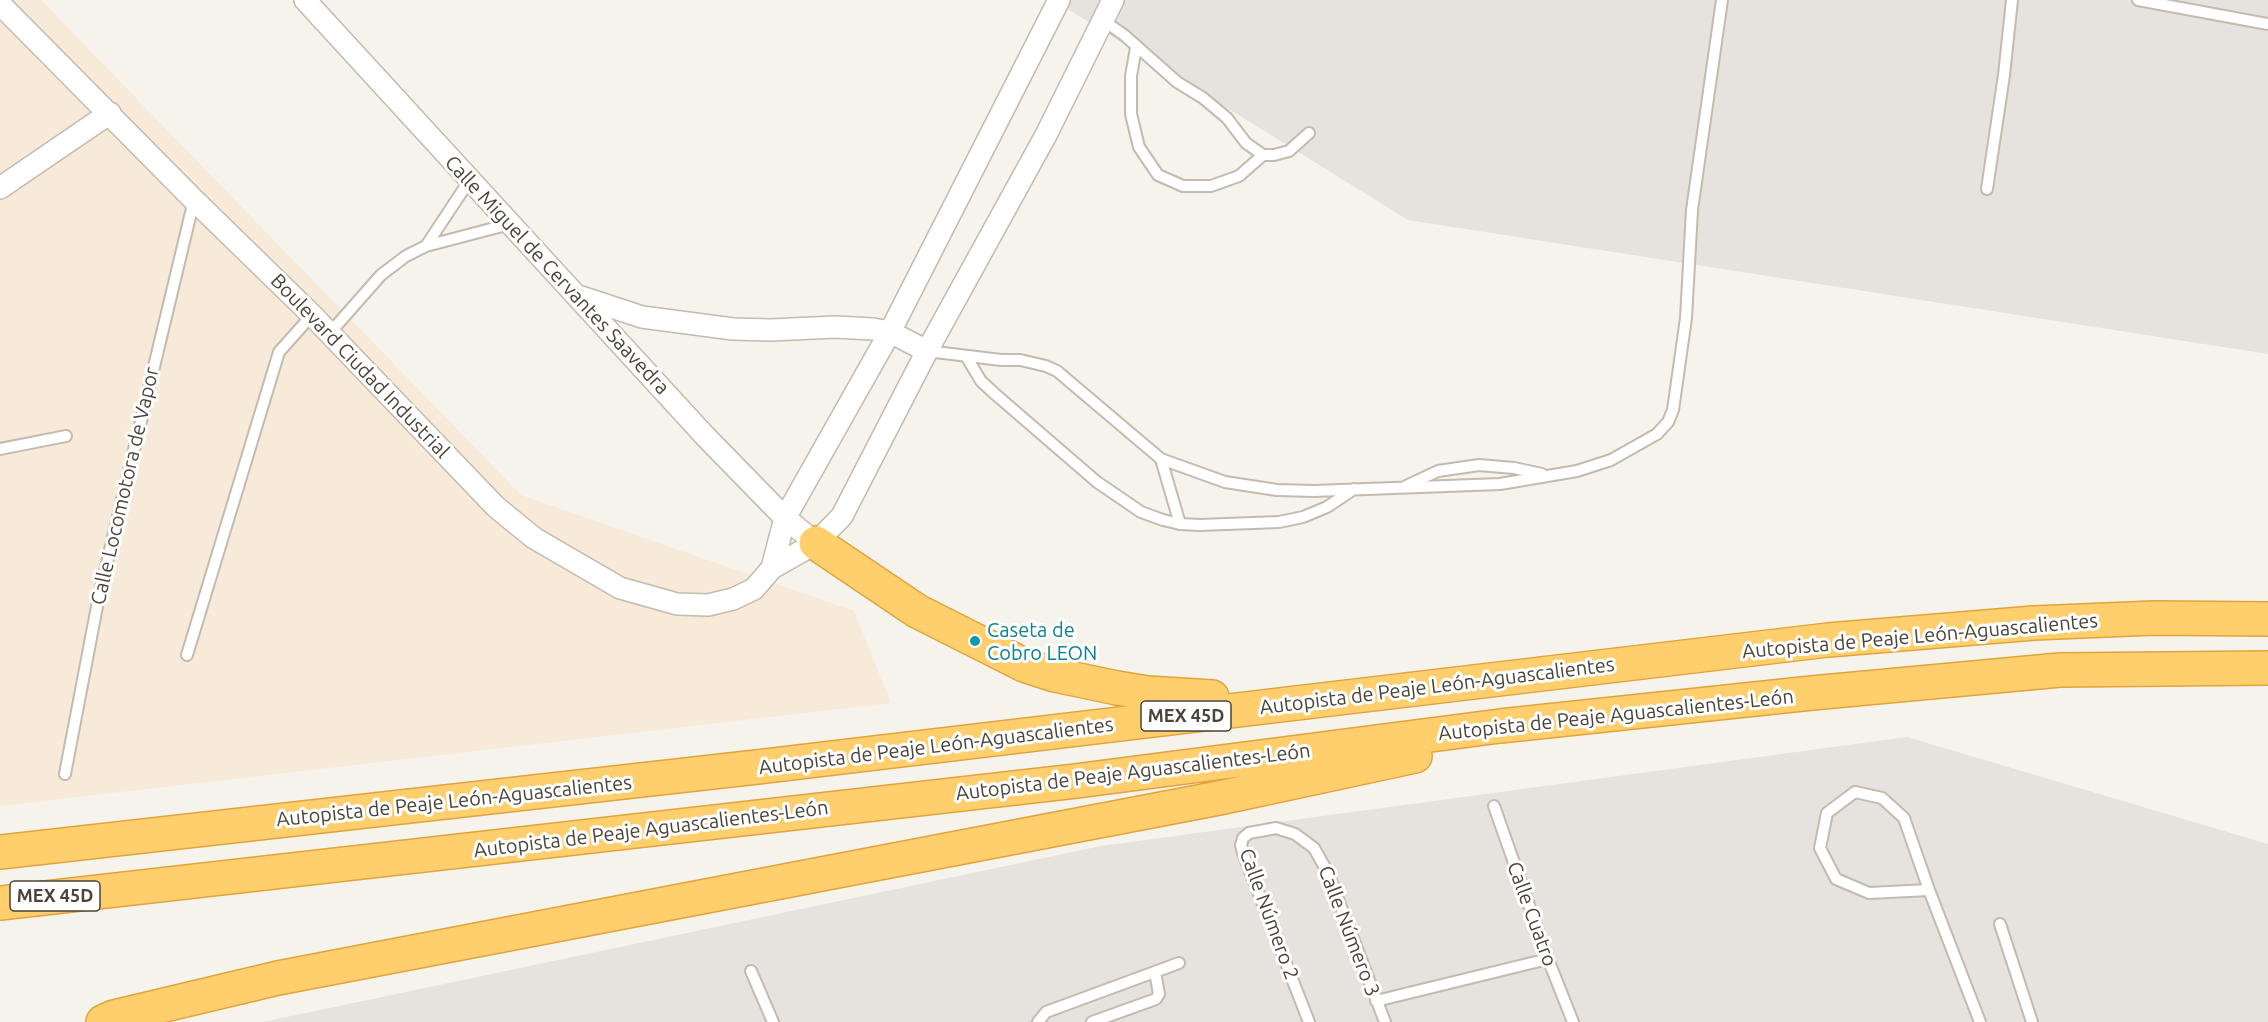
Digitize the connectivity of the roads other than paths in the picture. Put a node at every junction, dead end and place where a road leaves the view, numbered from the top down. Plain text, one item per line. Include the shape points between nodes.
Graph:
1 (305, 0) edge
2 (1059, 0) edge
3 (1113, 0) edge
4 (1722, 0) edge
5 (2012, 0) edge
6 (2138, 0) edge
7 (0, 4) edge
8 (1104, 21) junction
9 (2268, 24) edge
10 (1136, 48) junction
11 (110, 113) junction
12 (1309, 132) dead end
13 (1263, 155) junction
14 (469, 181) junction
15 (0, 188) edge
16 (1987, 189) dead end
17 (194, 200) junction
18 (510, 224) junction
19 (426, 246) junction
20 (580, 297) junction
21 (312, 315) junction
22 (890, 332) junction
23 (329, 334) junction
24 (927, 351) junction
25 (966, 356) junction
26 (66, 436) dead end
27 (0, 449) edge
28 (1161, 459) junction
29 (1548, 476) junction
30 (1402, 488) junction
31 (1354, 489) junction
32 (785, 518) junction
33 (1180, 524) junction
34 (816, 543) junction
35 (772, 568) junction
36 (2268, 619) edge
37 (1828, 640) junction
38 (187, 655) dead end
39 (2268, 668) edge
40 (1500, 726) junction
41 (65, 774) dead end
42 (1494, 806) dead end
43 (1276, 828) joint
44 (0, 852) edge
45 (1929, 890) junction
46 (0, 903) edge
47 (2000, 924) dead end
48 (1548, 959) junction
49 (1179, 963) dead end
50 (751, 971) dead end
51 (1155, 972) junction
52 (1376, 1001) junction
53 (103, 1022) edge
54 (773, 1022) edge
55 (1038, 1022) edge
56 (1092, 1022) edge
57 (1309, 1022) edge
58 (1384, 1022) edge
59 (1573, 1022) edge
60 (1980, 1022) edge
61 (2032, 1022) edge

1 - 14 street, Calle Miguel de Cervantes Saavedra
2 - 22 street, Boulevard Ciudad Industrial
3 - 8 street, Boulevard Ciudad Industrial
4 - 29 lane via 1692,210 1686,318 1673,410 1657,434 1611,460
5 - 16 lane
6 - 9 lane
7 - 11 street, Boulevard Ciudad Industrial
8 - 10 lane
8 - 24 street, Boulevard Ciudad Industrial
10 - 13 lane via 1227,118 1246,143
10 - 13 lane via 1131,114 1139,147 1158,175 1183,186 1211,186 1239,176
11 - 15 street
11 - 17 street, Boulevard Ciudad Industrial
12 - 13 lane via 1289,151
14 - 18 street, Calle Miguel de Cervantes Saavedra
14 - 19 lane
17 - 21 street, Boulevard Ciudad Industrial
17 - 41 lane, Calle Locomotora de Vapor via 99,596
18 - 19 lane
18 - 20 street, Calle Miguel de Cervantes Saavedra
19 - 23 lane via 393,264
20 - 22 street via 642,317 732,329 856,327
20 - 32 street, Calle Miguel de Cervantes Saavedra
21 - 23 street, Boulevard Ciudad Industrial
21 - 38 lane via 279,352
22 - 24 street
22 - 32 street, Boulevard Ciudad Industrial
23 - 35 street, Boulevard Ciudad Industrial via 496,507 534,538 620,588 677,604 708,605 754,589
24 - 25 lane
24 - 34 street, Boulevard Ciudad Industrial via 842,516
25 - 28 lane via 1035,362 1057,371
25 - 33 lane via 994,394 1097,482 1141,512
26 - 27 lane
28 - 31 lane via 1225,482 1278,490
28 - 33 lane
29 - 30 lane via 1500,484
29 - 30 lane via 1479,465 1438,471
30 - 31 lane
31 - 33 lane via 1327,507 1279,522
32 - 34 street, Calle Miguel de Cervantes Saavedra
32 - 35 street, Boulevard Ciudad Industrial
34 - 35 street, Boulevard Ciudad Industrial
34 - 37 highway via 917,610 1024,665 1148,693 1212,697 1736,638 1800,636
36 - 37 highway, Autopista de Peaje León-Aguascalientes / MEX 45D via 2154,618 2046,623
37 - 44 highway, Autopista de Peaje León-Aguascalientes / MEX 45D via 769,766
39 - 40 highway, Autopista de Peaje Aguascalientes-León / MEX 45D via 2003,674
40 - 46 highway, Autopista de Peaje Aguascalientes-León / MEX 45D via 1076,781
40 - 53 highway via 1480,739 1450,748 1298,782 278,978
42 - 48 lane, Calle Cuatro
43 - 52 lane, Calle Número 3 via 1305,839 1321,858
43 - 57 lane, Calle Número 2 via 1249,833 1241,845
45 - 45 lane via 1904,818 1882,798 1856,792 1827,813 1820,848 1836,879 1869,893
45 - 60 lane
47 - 61 lane
48 - 52 lane
48 - 59 lane, Calle Cuatro
49 - 51 lane
50 - 54 lane
51 - 55 lane via 1046,1012
51 - 56 lane via 1159,994 1156,999
52 - 58 lane, Calle Número 3

